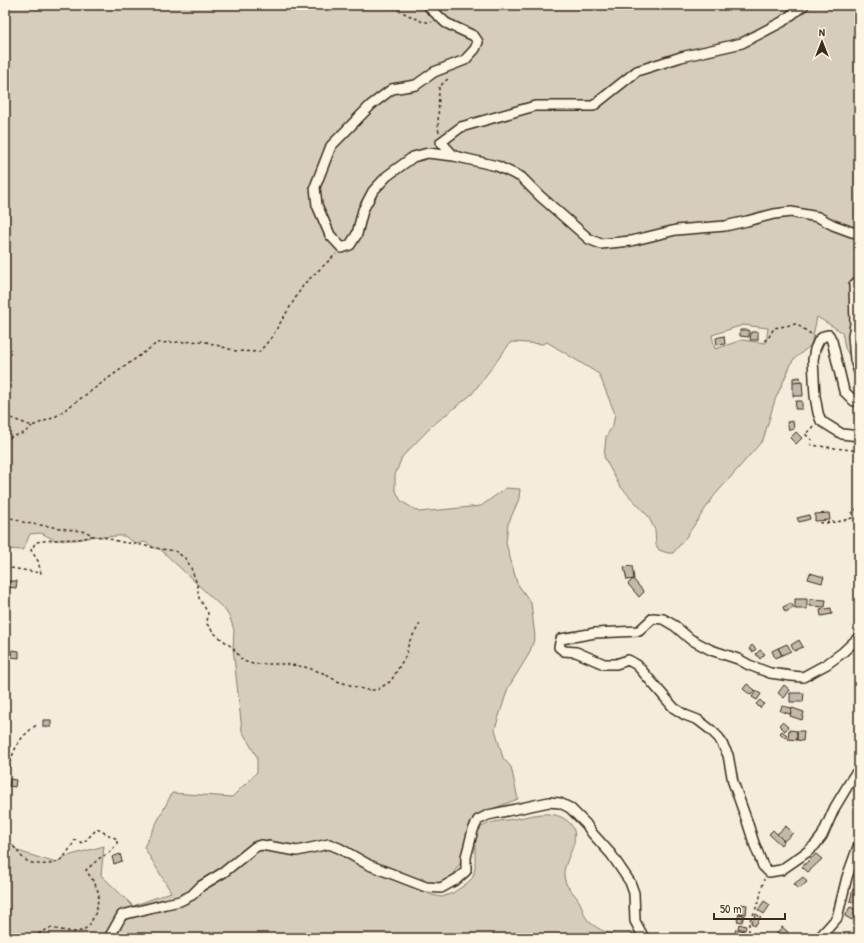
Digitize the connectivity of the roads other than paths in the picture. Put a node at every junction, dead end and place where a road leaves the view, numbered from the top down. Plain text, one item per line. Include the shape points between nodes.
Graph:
1 (429, 5) edge
2 (804, 5) edge
3 (454, 156) junction
4 (859, 233) edge
5 (859, 281) edge
6 (859, 372) edge
7 (859, 396) edge
8 (859, 436) edge
9 (859, 637) edge
10 (859, 770) edge
11 (859, 844) edge
12 (109, 938) edge
13 (644, 938) edge
14 (819, 938) edge

1 - 3 street via 446,23 474,36 478,42 476,49 465,60 434,72 416,85 392,89 371,105 331,146 315,187 317,206 330,235 342,248 350,245 357,234 363,210 373,191 387,176 412,158 428,153
2 - 3 street via 782,22 742,43 681,57 637,72 593,106 536,106 461,127 442,142
3 - 4 street via 497,166 521,177 589,239 601,244 631,241 676,230 725,226 791,212 818,217
5 - 6 street via 854,286 853,336
7 - 8 street via 854,401 844,391 832,341 829,335 824,336 819,340 813,360 818,413 821,420 842,434
9 - 10 street via 827,664 803,677 770,673 712,650 690,639 663,619 653,618 639,631 595,633 561,639 559,647 604,664 628,660 637,665 674,708 698,720 719,738 728,754 733,782 754,844 763,866 769,872 781,870 815,845
11 - 14 street via 847,877 838,918
12 - 13 street via 122,915 180,901 192,895 201,886 261,845 297,851 328,844 368,865 426,887 441,888 466,871 466,857 478,820 488,815 549,802 560,803 570,808 611,854 630,882 634,893 635,921

